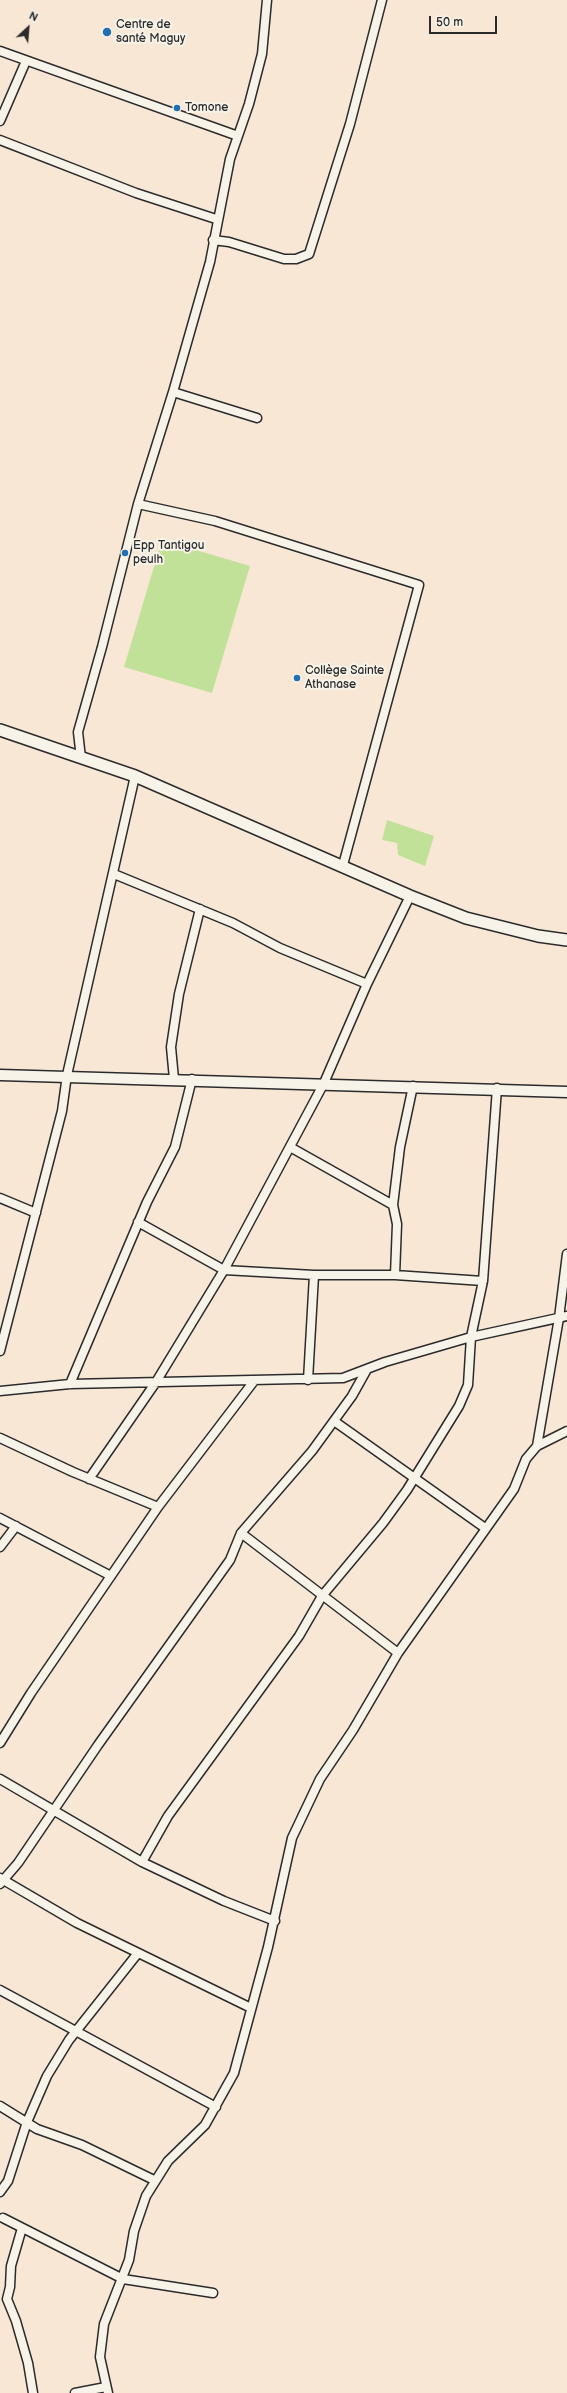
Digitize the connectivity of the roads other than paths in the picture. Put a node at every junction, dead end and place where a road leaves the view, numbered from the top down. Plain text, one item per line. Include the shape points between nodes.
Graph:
1 (268, 0) edge
2 (382, 0) edge
3 (0, 51) edge
4 (26, 61) junction
5 (0, 121) edge
6 (238, 136) junction
7 (0, 140) edge
8 (216, 219) junction
9 (213, 240) junction
10 (173, 392) junction
11 (257, 418) dead end
12 (138, 504) junction
13 (0, 730) edge
14 (81, 758) junction
15 (135, 776) junction
16 (343, 865) junction
17 (114, 874) junction
18 (410, 896) junction
19 (200, 909) junction
20 (567, 940) edge
21 (367, 984) junction
22 (0, 1075) edge
23 (67, 1075) junction
24 (174, 1079) junction
25 (192, 1079) junction
26 (324, 1083) junction
27 (413, 1086) junction
28 (497, 1088) junction
29 (567, 1092) edge
30 (290, 1147) junction
31 (0, 1198) edge
32 (393, 1205) junction
33 (36, 1213) junction
34 (138, 1222) junction
35 (567, 1254) edge
36 (224, 1270) junction
37 (314, 1275) junction
38 (395, 1275) junction
39 (483, 1281) junction
40 (563, 1317) edge
41 (471, 1337) junction
42 (0, 1349) edge
43 (366, 1370) junction
44 (308, 1380) junction
45 (254, 1381) junction
46 (156, 1382) junction
47 (70, 1384) junction
48 (0, 1392) edge
49 (334, 1421) junction
50 (567, 1431) edge
51 (0, 1438) edge
52 (537, 1446) junction
53 (415, 1478) junction
54 (89, 1479) junction
55 (158, 1508) junction
56 (0, 1518) edge
57 (16, 1526) junction
58 (486, 1528) junction
59 (241, 1533) junction
60 (0, 1547) edge
61 (111, 1576) junction
62 (322, 1596) junction
63 (398, 1653) junction
64 (0, 1743) edge
65 (0, 1779) edge
66 (54, 1809) junction
67 (142, 1862) junction
68 (1, 1880) edge
69 (274, 1921) junction
70 (138, 1954) junction
71 (0, 1990) edge
72 (251, 2008) junction
73 (76, 2032) junction
74 (0, 2106) edge
75 (216, 2107) junction
76 (27, 2122) junction
77 (154, 2180) junction
78 (0, 2192) edge
79 (3, 2218) dead end
80 (22, 2228) junction
81 (122, 2279) junction
82 (213, 2293) dead end
83 (107, 2390) edge
84 (33, 2393) edge
85 (75, 2393) edge

1 - 6 street via 262,54
2 - 9 street via 350,124 309,254 296,259 284,259 229,242
3 - 4 street
4 - 5 street
4 - 6 street
6 - 8 street
7 - 8 street via 129,191
8 - 9 street
9 - 10 street via 210,262
10 - 11 street
10 - 12 street
12 - 14 street via 78,732
12 - 16 street via 215,521 419,585
13 - 14 main road
14 - 15 main road
15 - 16 main road
15 - 17 street
16 - 18 main road
17 - 19 street
17 - 23 street
18 - 20 main road via 481,923
18 - 21 street
19 - 21 street via 280,948
19 - 24 street via 178,994 171,1047
21 - 26 street
22 - 23 street
23 - 24 street
23 - 33 street via 62,1111
24 - 25 street
25 - 26 street
25 - 34 street via 175,1147
26 - 27 street
26 - 30 street
27 - 28 street
27 - 32 street via 400,1147
28 - 29 street
28 - 39 street
30 - 32 street
30 - 36 street
31 - 33 street
32 - 38 street via 397,1224
33 - 42 street
34 - 36 street
34 - 47 street
35 - 40 street
36 - 37 street
36 - 46 street
37 - 38 street
37 - 44 street
38 - 39 street
39 - 41 street
40 - 41 street
40 - 52 street
41 - 43 street
41 - 53 street via 468,1385 459,1406
43 - 44 street via 343,1378
43 - 49 street
44 - 45 street
45 - 46 street
45 - 55 street
46 - 47 street
46 - 54 street
47 - 48 street
49 - 53 street
49 - 59 street via 312,1451
50 - 52 street
51 - 54 street
52 - 58 street via 526,1459 514,1489
53 - 58 street
53 - 62 street via 383,1523
54 - 55 street
55 - 61 street
56 - 57 street
57 - 60 street
57 - 61 street
58 - 63 street
59 - 62 street
59 - 66 street via 230,1560
61 - 64 street
62 - 63 street
62 - 67 street via 299,1636 168,1816
63 - 69 street via 353,1730 320,1778 300,1819 292,1838
65 - 66 street
66 - 67 street
66 - 68 street via 18,1863
67 - 69 street via 224,1901
68 - 70 street
69 - 72 street
70 - 72 street
70 - 73 street
71 - 73 street via 26,2002
72 - 75 street via 234,2073
73 - 75 street
73 - 76 street via 47,2076
74 - 76 street
75 - 77 street via 204,2125 168,2161
76 - 77 street via 37,2129 82,2145
76 - 78 street via 8,2181
77 - 81 street via 134,2231 129,2260
79 - 80 street
80 - 81 street
80 - 84 street via 11,2266 7,2299 28,2363
81 - 82 street
81 - 83 street via 104,2324 100,2358
83 - 85 street

